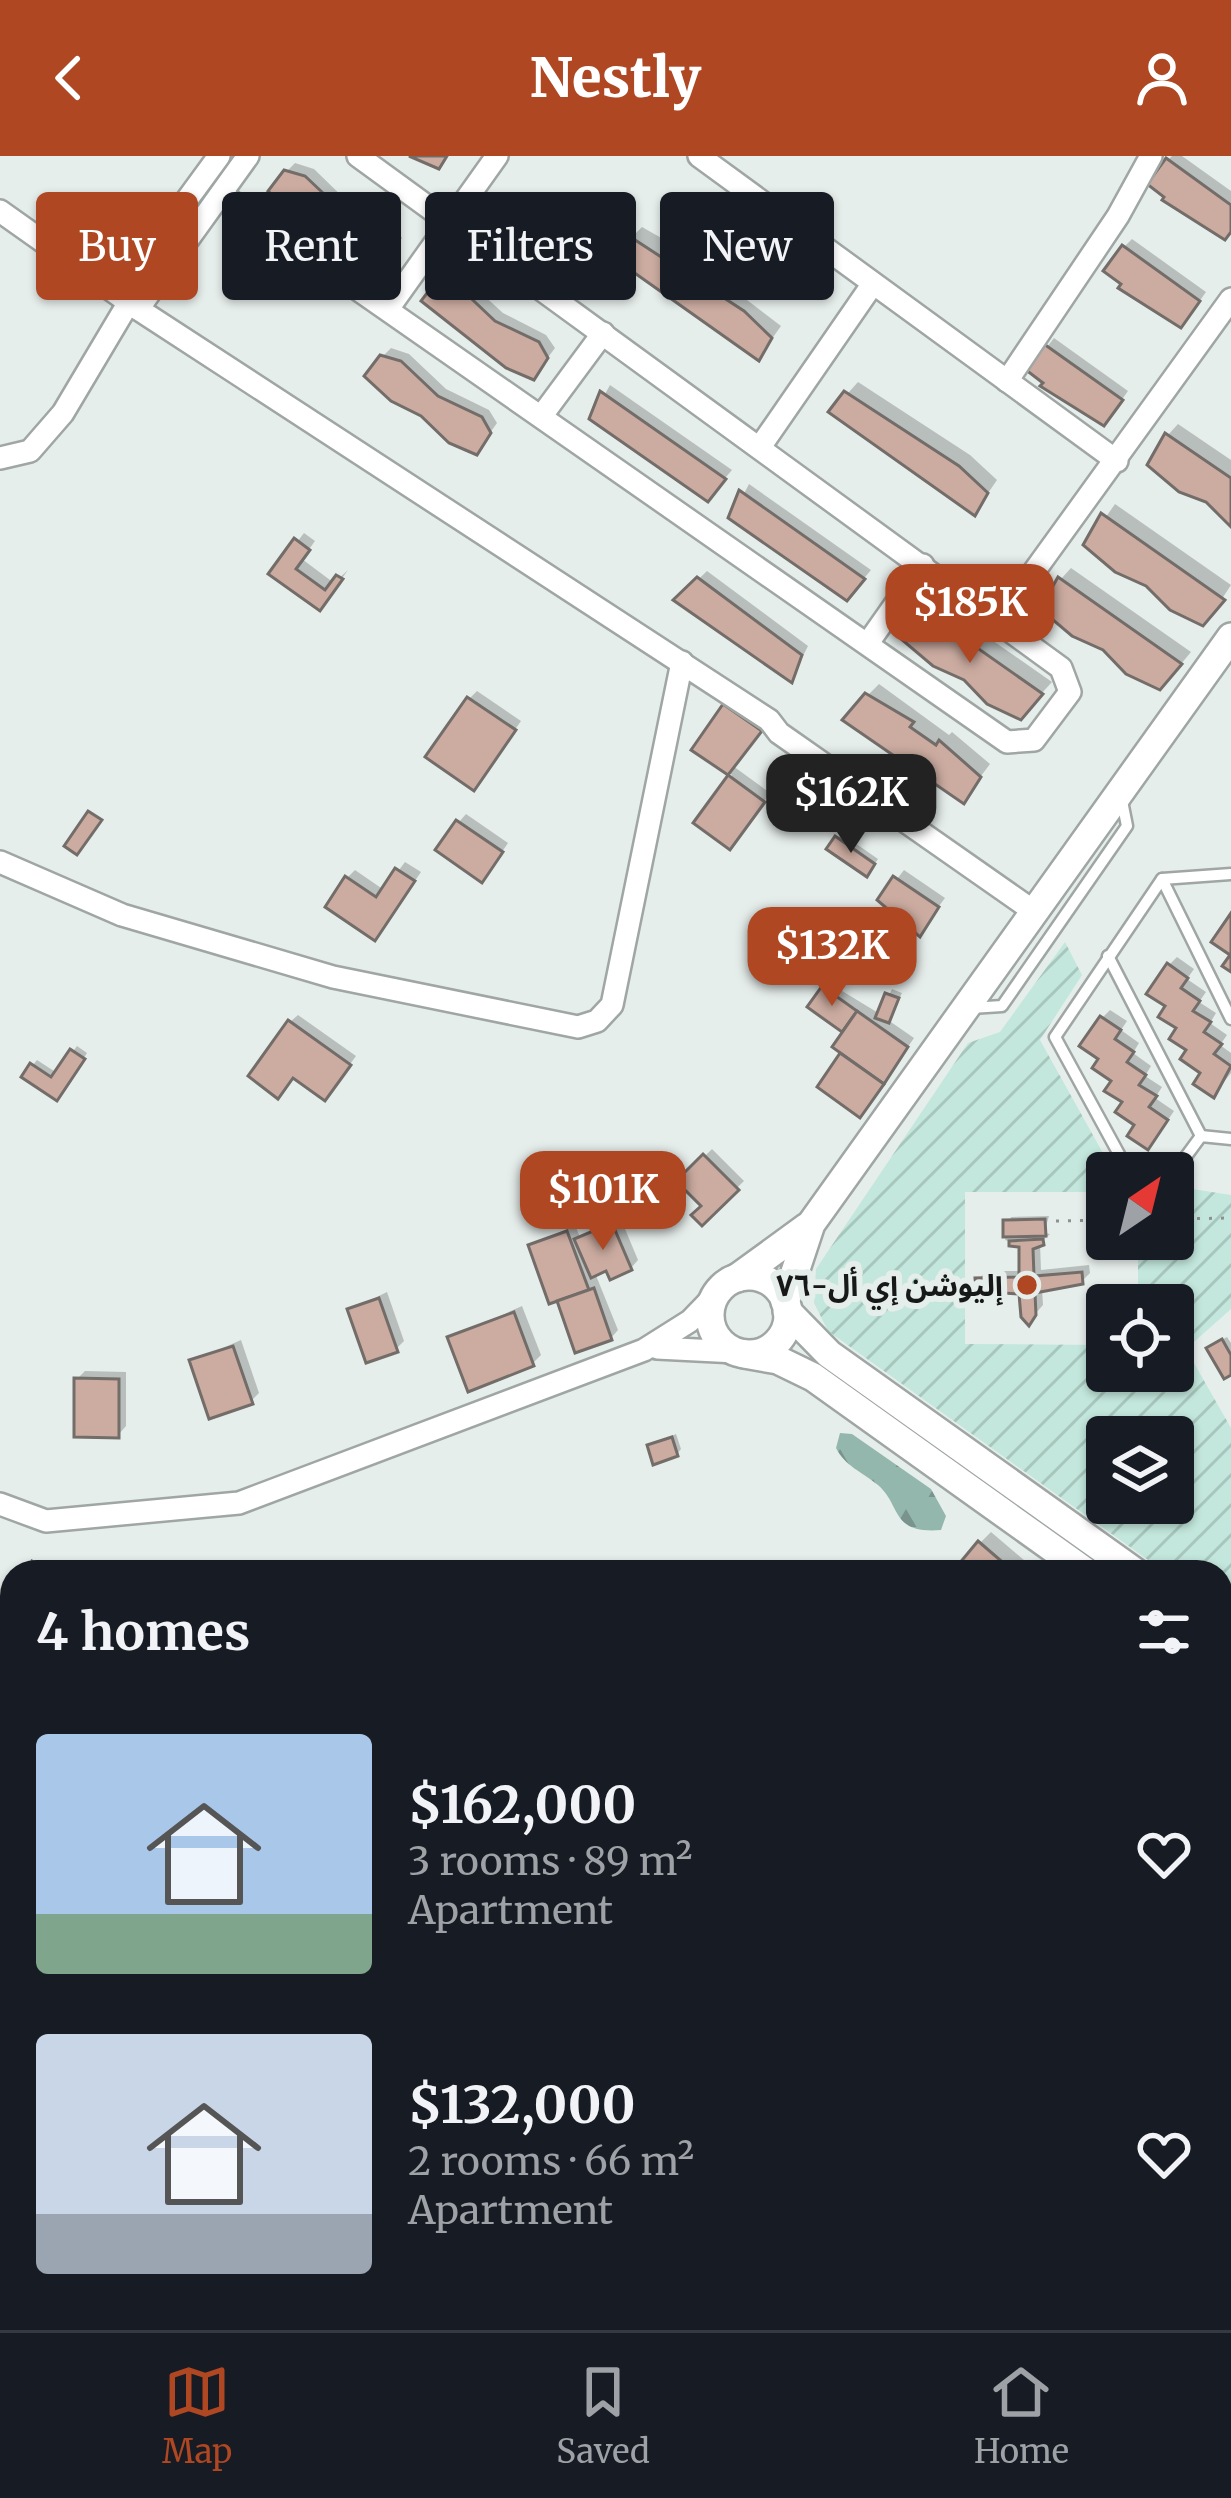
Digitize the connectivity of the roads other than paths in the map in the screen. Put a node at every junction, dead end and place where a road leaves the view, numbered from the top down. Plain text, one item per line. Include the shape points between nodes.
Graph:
1 (219, 156) edge
2 (248, 156) edge
3 (358, 156) edge
4 (497, 156) edge
5 (699, 156) edge
6 (1151, 156) edge
7 (728, 164) edge
8 (473, 192) edge
9 (221, 194) junction
10 (425, 204) edge
11 (0, 211) edge
12 (425, 259) edge
13 (872, 285) junction
14 (1231, 298) edge
15 (558, 300) edge
16 (129, 301) junction
17 (388, 309) junction
18 (603, 333) junction
19 (1007, 381) junction
20 (543, 414) junction
21 (760, 447) junction
22 (0, 458) edge
23 (1117, 461) junction
24 (923, 565) junction
25 (999, 620) junction
26 (1231, 637) edge
27 (868, 643) junction
28 (682, 662) junction
29 (1118, 788) junction
30 (0, 862) edge
31 (1231, 874) edge
32 (1162, 879) junction
33 (1032, 910) junction
34 (1108, 956) junction
35 (962, 1007) junction
36 (1231, 1019) edge
37 (1201, 1136) junction
38 (1231, 1139) edge
39 (811, 1224) junction
40 (724, 1287) junction
41 (786, 1306) junction
42 (644, 1349) junction
43 (740, 1353) junction
44 (0, 1504) edge
45 (1069, 1560) edge
46 (1118, 1560) edge

1 - 16 street
2 - 9 street
3 - 10 street
4 - 8 street
5 - 7 street
6 - 19 street
7 - 13 street
9 - 16 street
9 - 17 street
11 - 16 street
12 - 17 street
13 - 19 street
13 - 21 street
14 - 23 street
15 - 18 street
16 - 22 street via 63,413 30,451
16 - 28 street
17 - 20 street
18 - 20 street
18 - 21 street
19 - 23 street
20 - 27 street
21 - 24 street
23 - 25 street
24 - 25 street
24 - 27 street
25 - 27 street via 1068,680 1070,692 1034,740 1022,744 1007,742
26 - 29 street
28 - 30 street via 612,1005 578,1027 312,971 122,915
28 - 33 street
29 - 33 street
29 - 35 lane via 1127,826 1002,1006
31 - 32 lane
32 - 34 lane
32 - 36 lane
33 - 35 street
34 - 37 lane
34 - 37 lane via 1054,1037 1126,1167 1176,1170
35 - 39 street
37 - 38 lane
39 - 40 street
39 - 41 street
40 - 41 street via 762,1279
40 - 42 street via 690,1321
40 - 43 street via 710,1322
41 - 43 street via 776,1343
41 - 46 street via 829,1354
42 - 43 street
42 - 44 street via 239,1503 46,1521
43 - 45 street via 813,1377

